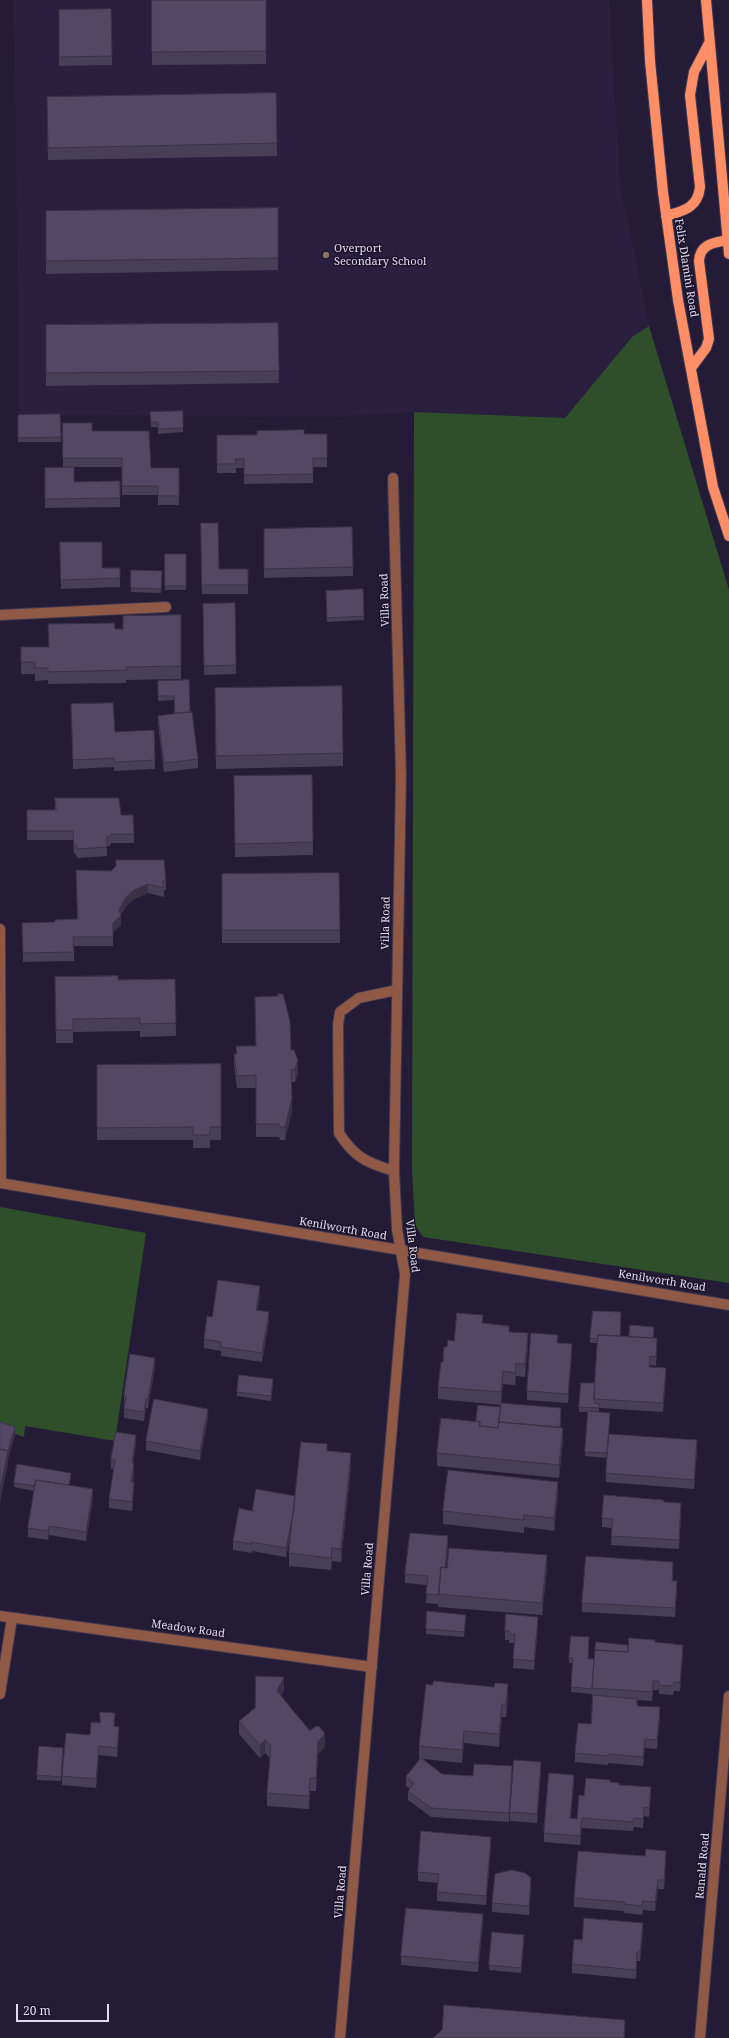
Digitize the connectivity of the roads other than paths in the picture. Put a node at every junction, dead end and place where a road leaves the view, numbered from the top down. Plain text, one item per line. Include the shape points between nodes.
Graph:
1 (647, 0) edge
2 (706, 0) edge
3 (709, 43) junction
4 (666, 216) junction
5 (728, 237) edge
6 (729, 254) edge
7 (691, 368) junction
8 (393, 478) dead end
9 (729, 536) edge
10 (166, 607) dead end
11 (0, 615) edge
12 (0, 929) edge
13 (397, 990) junction
14 (394, 1171) junction
15 (0, 1183) edge
16 (400, 1251) junction
17 (729, 1304) edge
18 (0, 1616) edge
19 (12, 1618) junction
20 (372, 1666) junction
21 (0, 1694) edge
22 (729, 1696) edge
23 (340, 2038) edge
24 (700, 2038) edge

1 - 4 main road, Felix Dlamini Road via 650,61
2 - 3 main road
3 - 4 main road via 694,72 690,95 699,196 694,205
3 - 5 main road
4 - 7 main road, Felix Dlamini Road
5 - 6 main road
5 - 7 main road via 703,247 700,253 709,339 706,348
7 - 9 main road, Felix Dlamini Road via 713,487
8 - 13 street, Villa Road via 402,775
10 - 11 street
12 - 15 street
13 - 14 street, Villa Road
13 - 14 street via 358,998 340,1012 338,1025 339,1133 348,1147 360,1158 375,1166
14 - 16 street, Villa Road
15 - 16 street, Kenilworth Road
16 - 17 street, Kenilworth Road
16 - 20 street, Villa Road via 405,1274
18 - 19 street, Meadow Road
19 - 20 street, Meadow Road
19 - 21 street
20 - 23 street, Villa Road
22 - 24 street, Ranald Road

